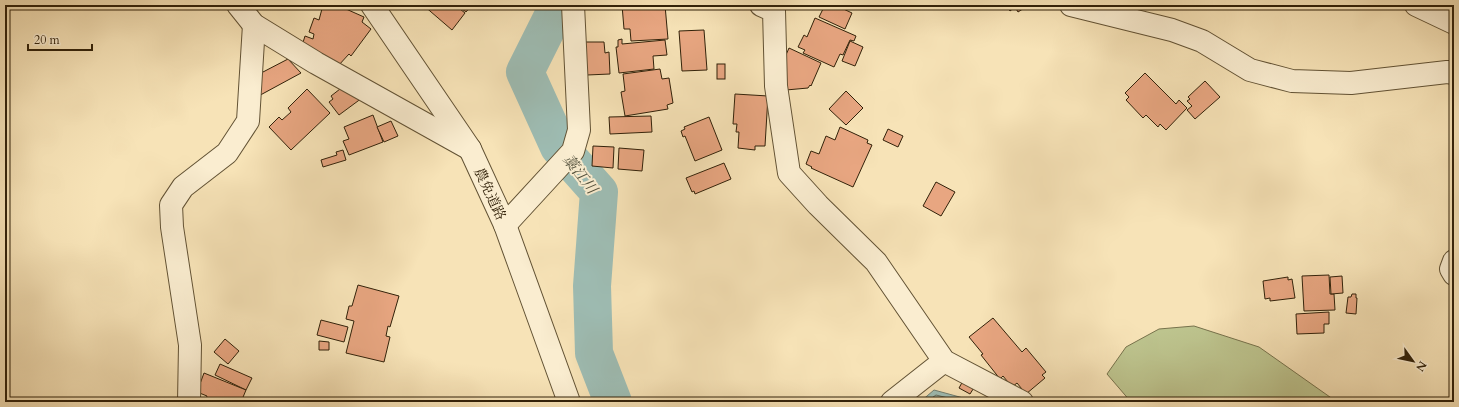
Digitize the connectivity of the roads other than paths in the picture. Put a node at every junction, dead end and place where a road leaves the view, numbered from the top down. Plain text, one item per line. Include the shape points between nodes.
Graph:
1 (238, 5) edge
2 (372, 5) edge
3 (572, 5) edge
4 (761, 5) edge
5 (1071, 5) edge
6 (1416, 5) edge
7 (1454, 23) edge
8 (254, 25) junction
9 (1454, 73) edge
10 (470, 149) junction
11 (505, 225) junction
12 (1454, 261) edge
13 (1454, 274) edge
14 (944, 361) junction
15 (189, 402) edge
16 (569, 402) edge
17 (892, 402) edge
18 (1022, 402) edge

1 - 8 street
2 - 10 street, 農免道路
3 - 11 street via 579,130 569,156
4 - 14 street via 774,11 776,86 788,173 876,262
5 - 9 street via 1172,30 1202,41 1250,70 1292,82 1351,83
6 - 7 street
8 - 10 street via 316,63
8 - 15 street via 248,121 227,153 183,187 171,205 190,345
10 - 11 street, 農免道路
11 - 16 street, 農免道路
12 - 13 street via 1451,269
14 - 17 street
14 - 18 street

